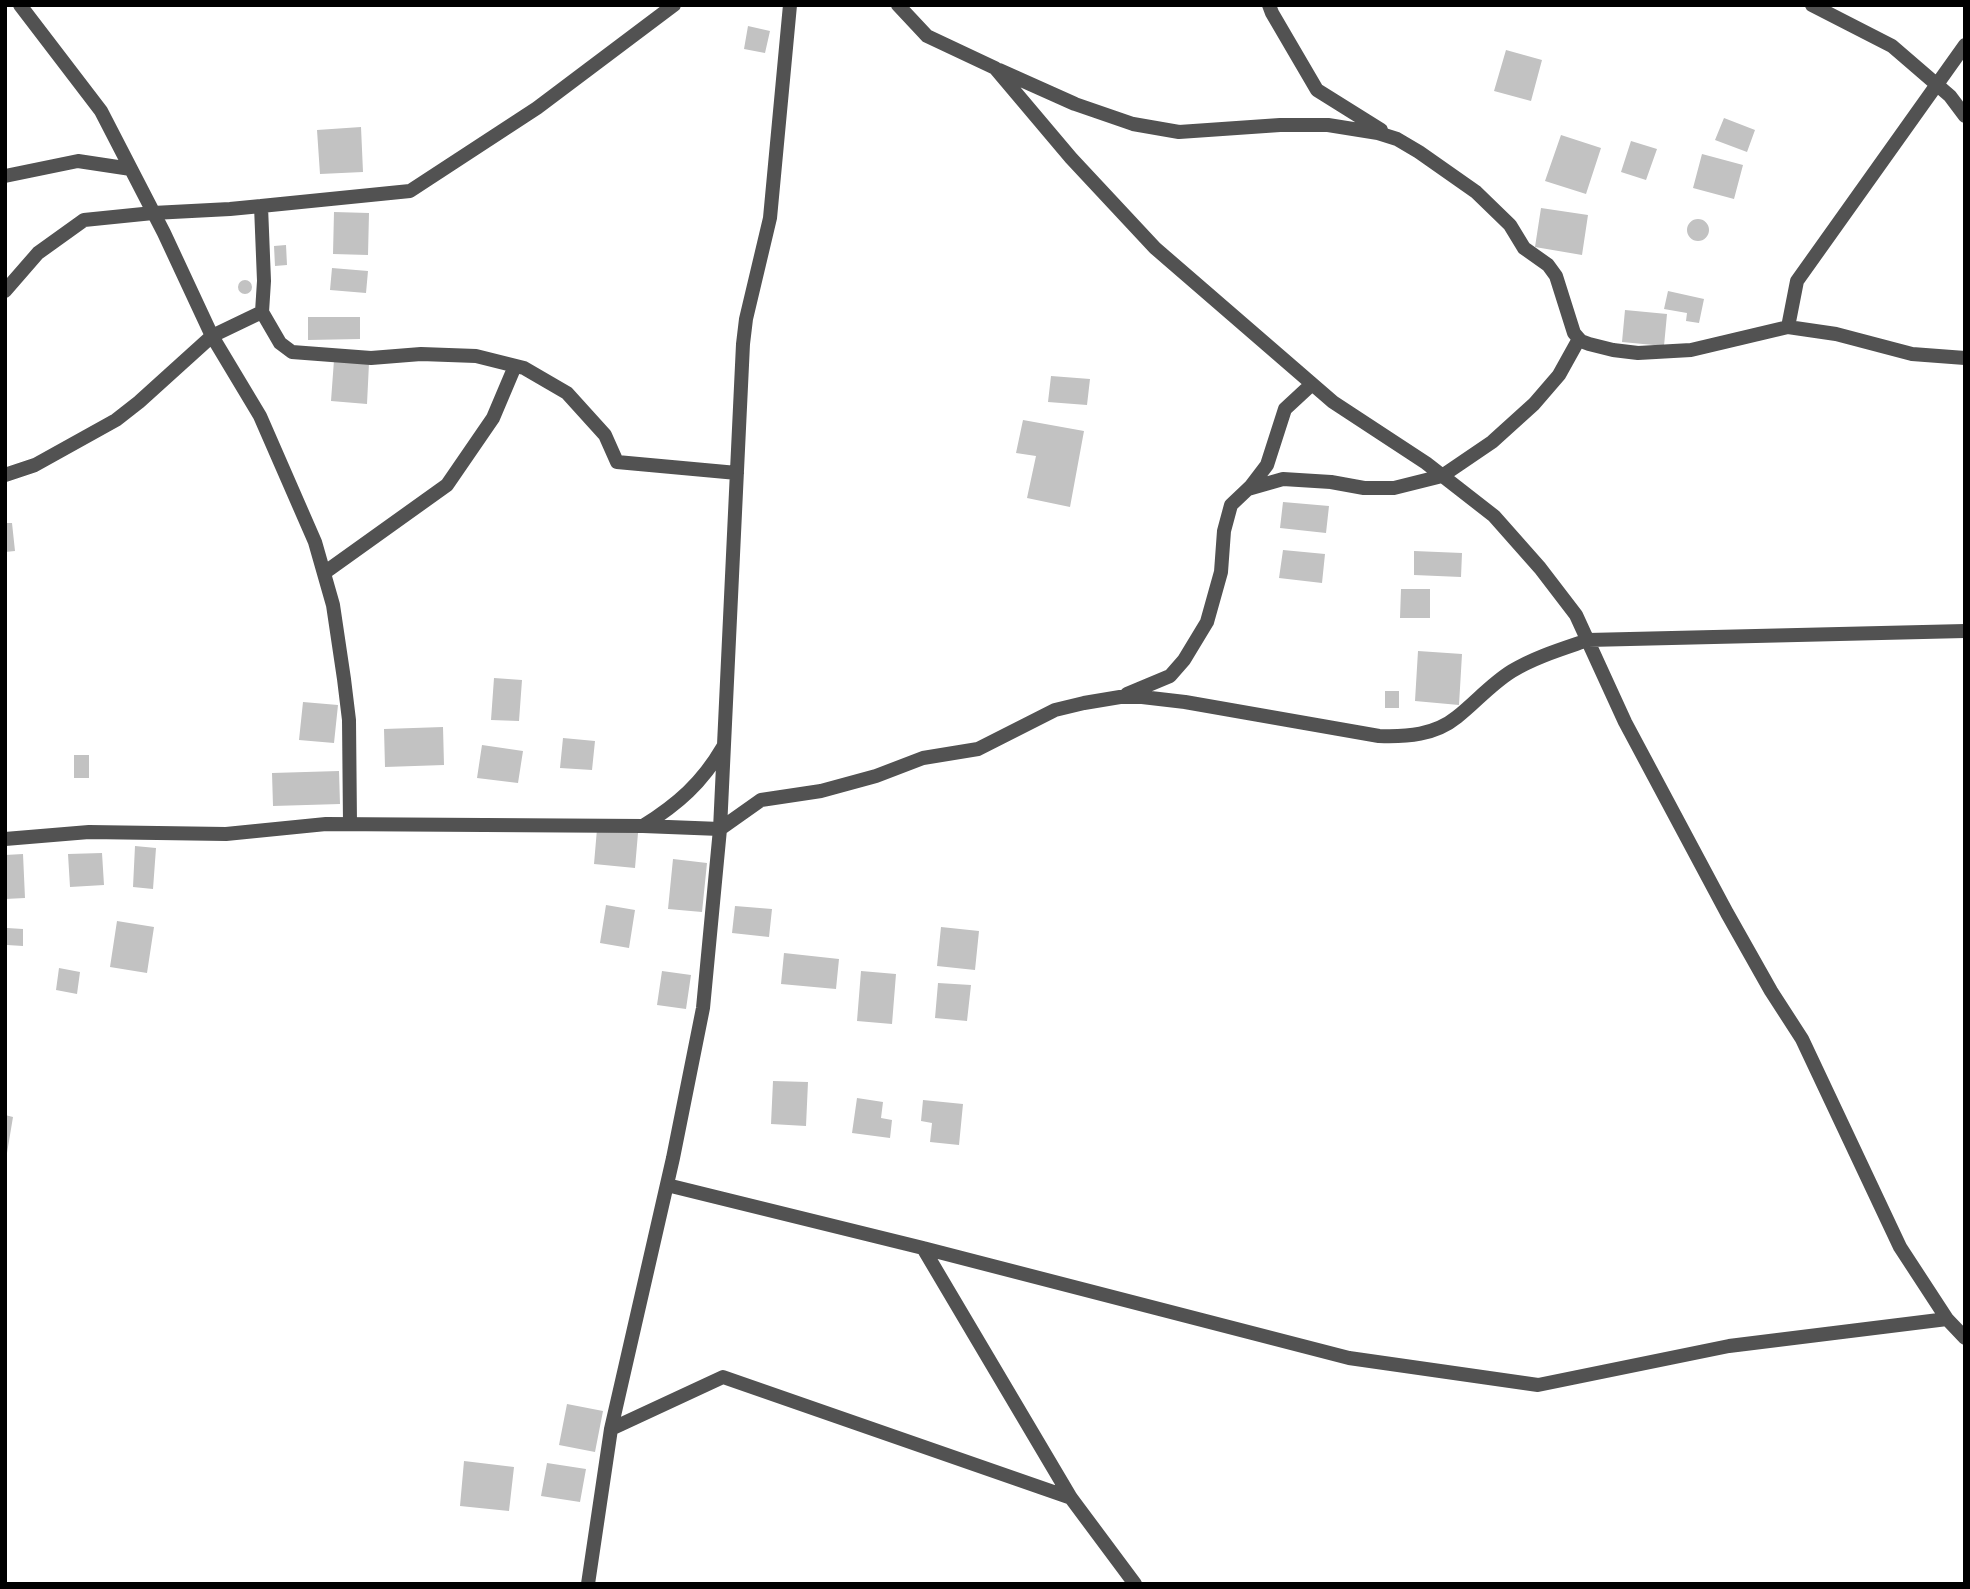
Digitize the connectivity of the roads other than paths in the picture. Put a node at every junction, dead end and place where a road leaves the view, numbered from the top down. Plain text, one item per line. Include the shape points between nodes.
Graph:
1 (20, 5) edge
2 (674, 5) edge
3 (790, 5) edge
4 (898, 5) edge
5 (1269, 5) edge
6 (1812, 5) edge
7 (1965, 45) edge
8 (995, 68) junction
9 (1937, 85) junction
10 (1965, 116) edge
11 (1397, 139) junction
12 (131, 169) junction
13 (5, 176) edge
14 (261, 206) junction
15 (153, 212) junction
16 (5, 291) edge
17 (262, 312) junction
18 (1788, 327) junction
19 (212, 336) junction
20 (1579, 339) junction
21 (1965, 358) edge
22 (515, 366) junction
23 (1312, 384) junction
24 (737, 473) junction
25 (5, 475) edge
26 (1442, 476) junction
27 (1248, 489) junction
28 (324, 573) junction
29 (1965, 631) edge
30 (1588, 640) junction
31 (1120, 697) junction
32 (724, 745) junction
33 (350, 824) junction
34 (643, 826) junction
35 (720, 829) junction
36 (5, 839) edge
37 (667, 1185) junction
38 (923, 1248) junction
39 (1947, 1320) junction
40 (1965, 1338) edge
41 (611, 1429) junction
42 (1071, 1497) junction
43 (588, 1584) edge
44 (1135, 1584) edge

1 - 12 street via 101,111
2 - 14 street via 537,108 410,191
3 - 24 street via 770,218 743,345
4 - 8 street via 927,36
5 - 11 street via 1317,90
6 - 9 street via 1892,46
7 - 9 street
8 - 11 street via 1133,124 1179,132 1328,125
8 - 23 street via 1155,248
9 - 10 street
9 - 18 street via 1797,281
11 - 20 street via 1476,192 1510,225 1524,248 1548,265 1556,275
12 - 13 street via 78,161
12 - 15 street
14 - 15 street
14 - 17 street
15 - 16 street via 84,220 38,253
15 - 19 street
17 - 19 street
17 - 22 street via 280,343 292,352 371,358 475,356
18 - 20 street via 1691,349 1639,353
18 - 21 street via 1913,354
19 - 25 street via 116,420 35,465
19 - 28 street via 260,416 316,542
20 - 26 street via 1559,375 1534,404 1492,442
22 - 24 street via 567,393 605,435 617,462
22 - 28 street via 493,418 447,485
23 - 26 street
23 - 27 street via 1285,409 1267,465
24 - 32 street
26 - 27 street via 1394,488 1283,479
26 - 30 street via 1494,516 1576,615
27 - 31 street via 1231,505 1221,572 1207,622 1184,660 1170,676
28 - 33 street via 333,605 349,720
29 - 30 street
30 - 31 street via 1511,671 1455,719 1417,734 1379,736 1185,702
30 - 39 street via 1625,722 1727,913 1802,1039 1900,1247
31 - 35 street via 1055,710 978,749 923,758 821,791 761,800
32 - 34 street via 693,789
32 - 35 street
33 - 34 street
33 - 36 street via 226,834 89,832
34 - 35 street
35 - 37 street via 703,1008
37 - 38 street
37 - 41 street
38 - 39 street via 1349,1358 1538,1385 1728,1346
38 - 42 street
39 - 40 street
41 - 42 street via 723,1377
41 - 43 street
42 - 44 street

